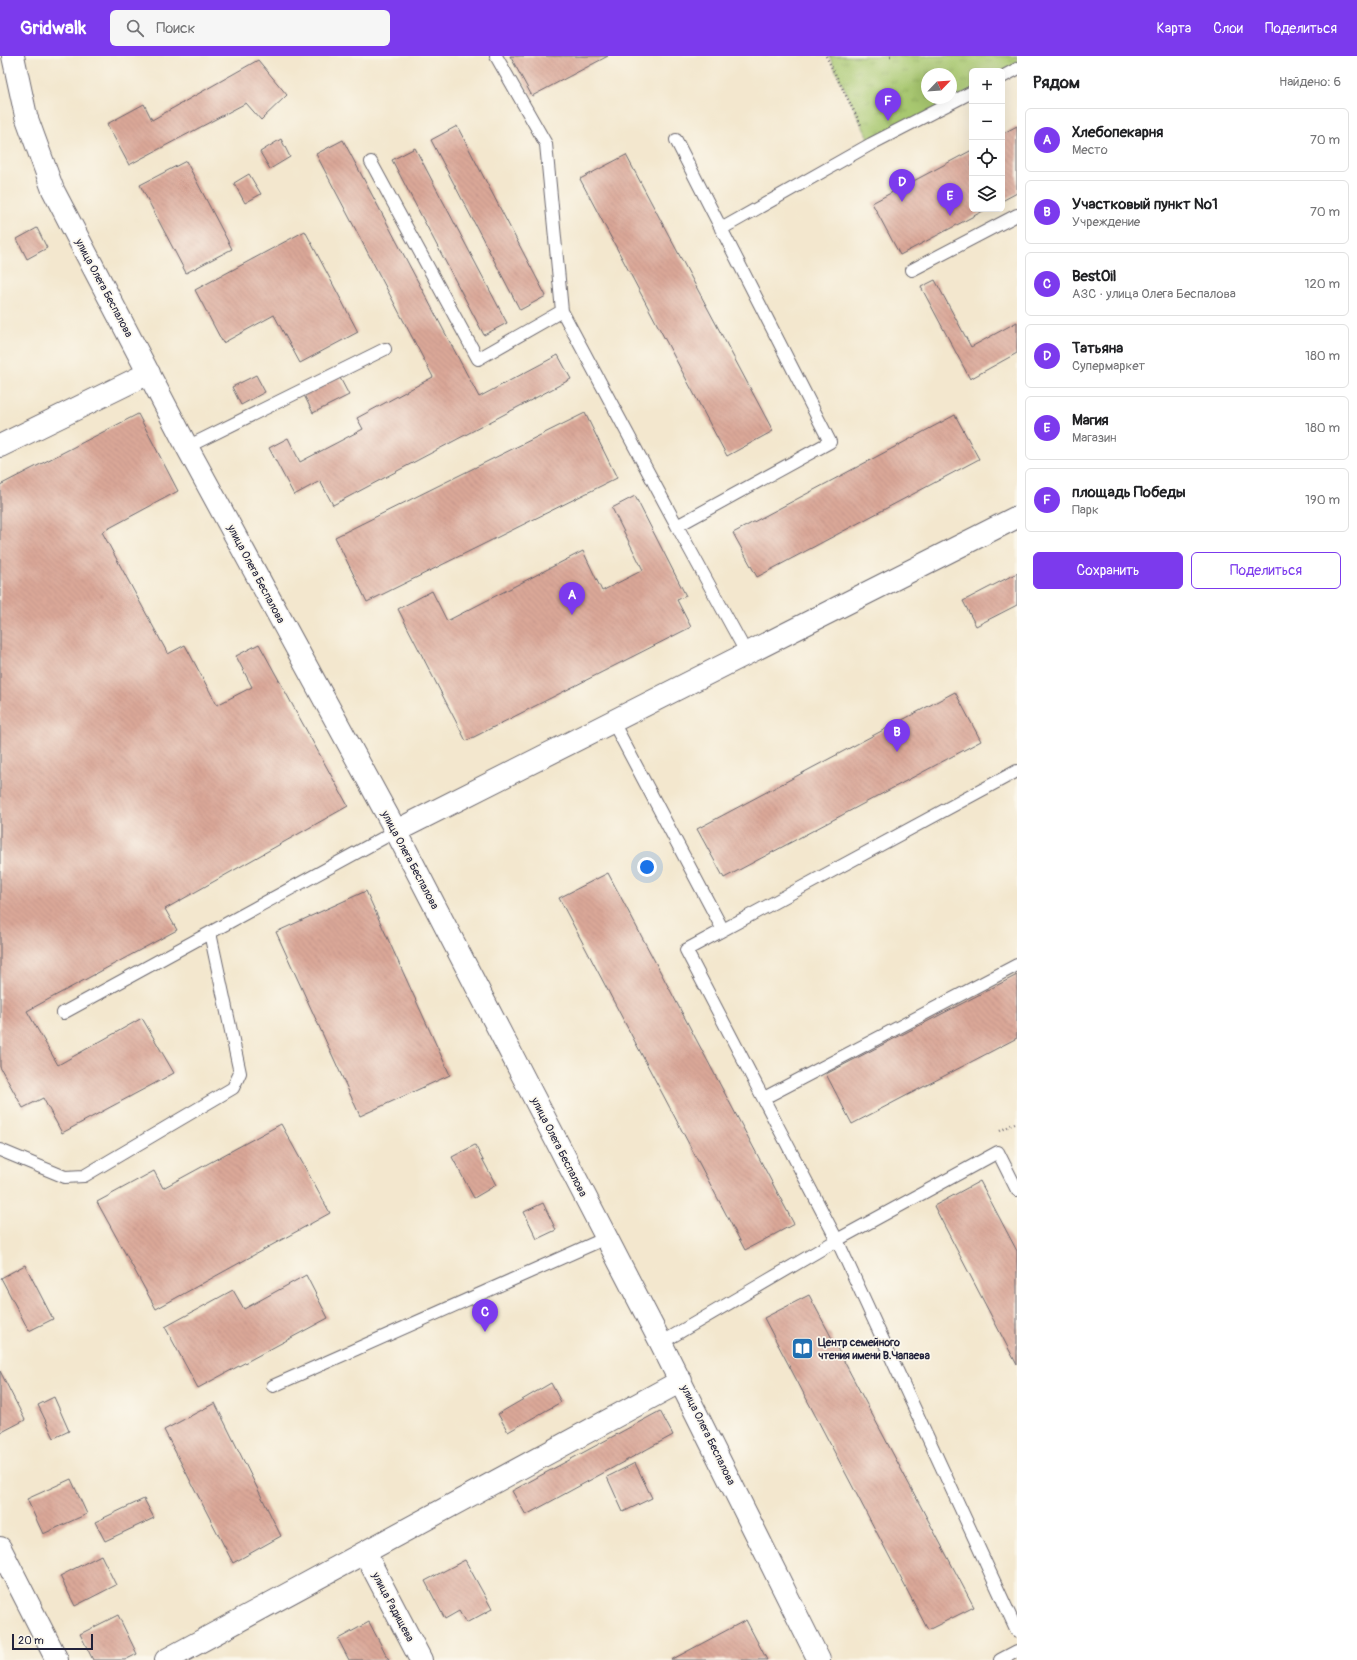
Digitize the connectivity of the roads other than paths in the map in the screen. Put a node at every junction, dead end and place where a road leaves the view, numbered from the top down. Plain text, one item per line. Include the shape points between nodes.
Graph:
1 (13, 56) edge
2 (496, 56) edge
3 (1017, 69) edge
4 (1005, 75) edge
5 (969, 94) edge
6 (676, 140) dead end
7 (371, 162) dead end
8 (1017, 215) edge
9 (721, 229) junction
10 (912, 270) dead end
11 (562, 311) junction
12 (385, 349) dead end
13 (149, 373) junction
14 (0, 446) edge
15 (187, 447) junction
16 (1017, 517) edge
17 (677, 526) junction
18 (747, 654) junction
19 (613, 722) junction
20 (1017, 772) edge
21 (396, 831) junction
22 (723, 930) junction
23 (210, 933) junction
24 (1017, 965) edge
25 (64, 1013) dead end
26 (764, 1098) junction
27 (0, 1150) edge
28 (1017, 1190) edge
29 (606, 1238) junction
30 (837, 1240) junction
31 (661, 1343) junction
32 (681, 1381) junction
33 (273, 1386) dead end
34 (0, 1548) edge
35 (365, 1553) junction
36 (1017, 1631) edge
37 (1017, 1651) edge
38 (57, 1660) edge
39 (166, 1660) edge
40 (421, 1660) edge
41 (819, 1660) edge
42 (1000, 1660) edge

1 - 13 street, улица Олега Беспалова via 26,116 53,190
2 - 11 lane via 546,144
3 - 4 lane
5 - 9 lane via 871,144
6 - 9 lane
7 - 11 lane via 478,359
8 - 10 lane
9 - 17 lane via 830,442
11 - 17 lane
12 - 15 lane
13 - 14 street
13 - 15 street, улица Олега Беспалова
15 - 21 street, улица Олега Беспалова
16 - 18 street
17 - 18 lane
18 - 19 street
19 - 21 street
19 - 22 lane
20 - 22 lane
21 - 23 lane
21 - 29 street, улица Олега Беспалова
22 - 26 lane via 686,950
23 - 25 lane
23 - 27 lane via 240,1073 233,1088 84,1176 65,1178
24 - 26 lane
26 - 30 lane
28 - 30 lane via 998,1152
29 - 31 street, улица Олега Беспалова
29 - 33 lane
30 - 31 lane
30 - 36 lane
31 - 32 street, улица Олега Беспалова
32 - 35 street
32 - 41 street, улица Олега Беспалова
34 - 38 street
35 - 39 street
35 - 40 street, улица Радищева
37 - 42 lane

